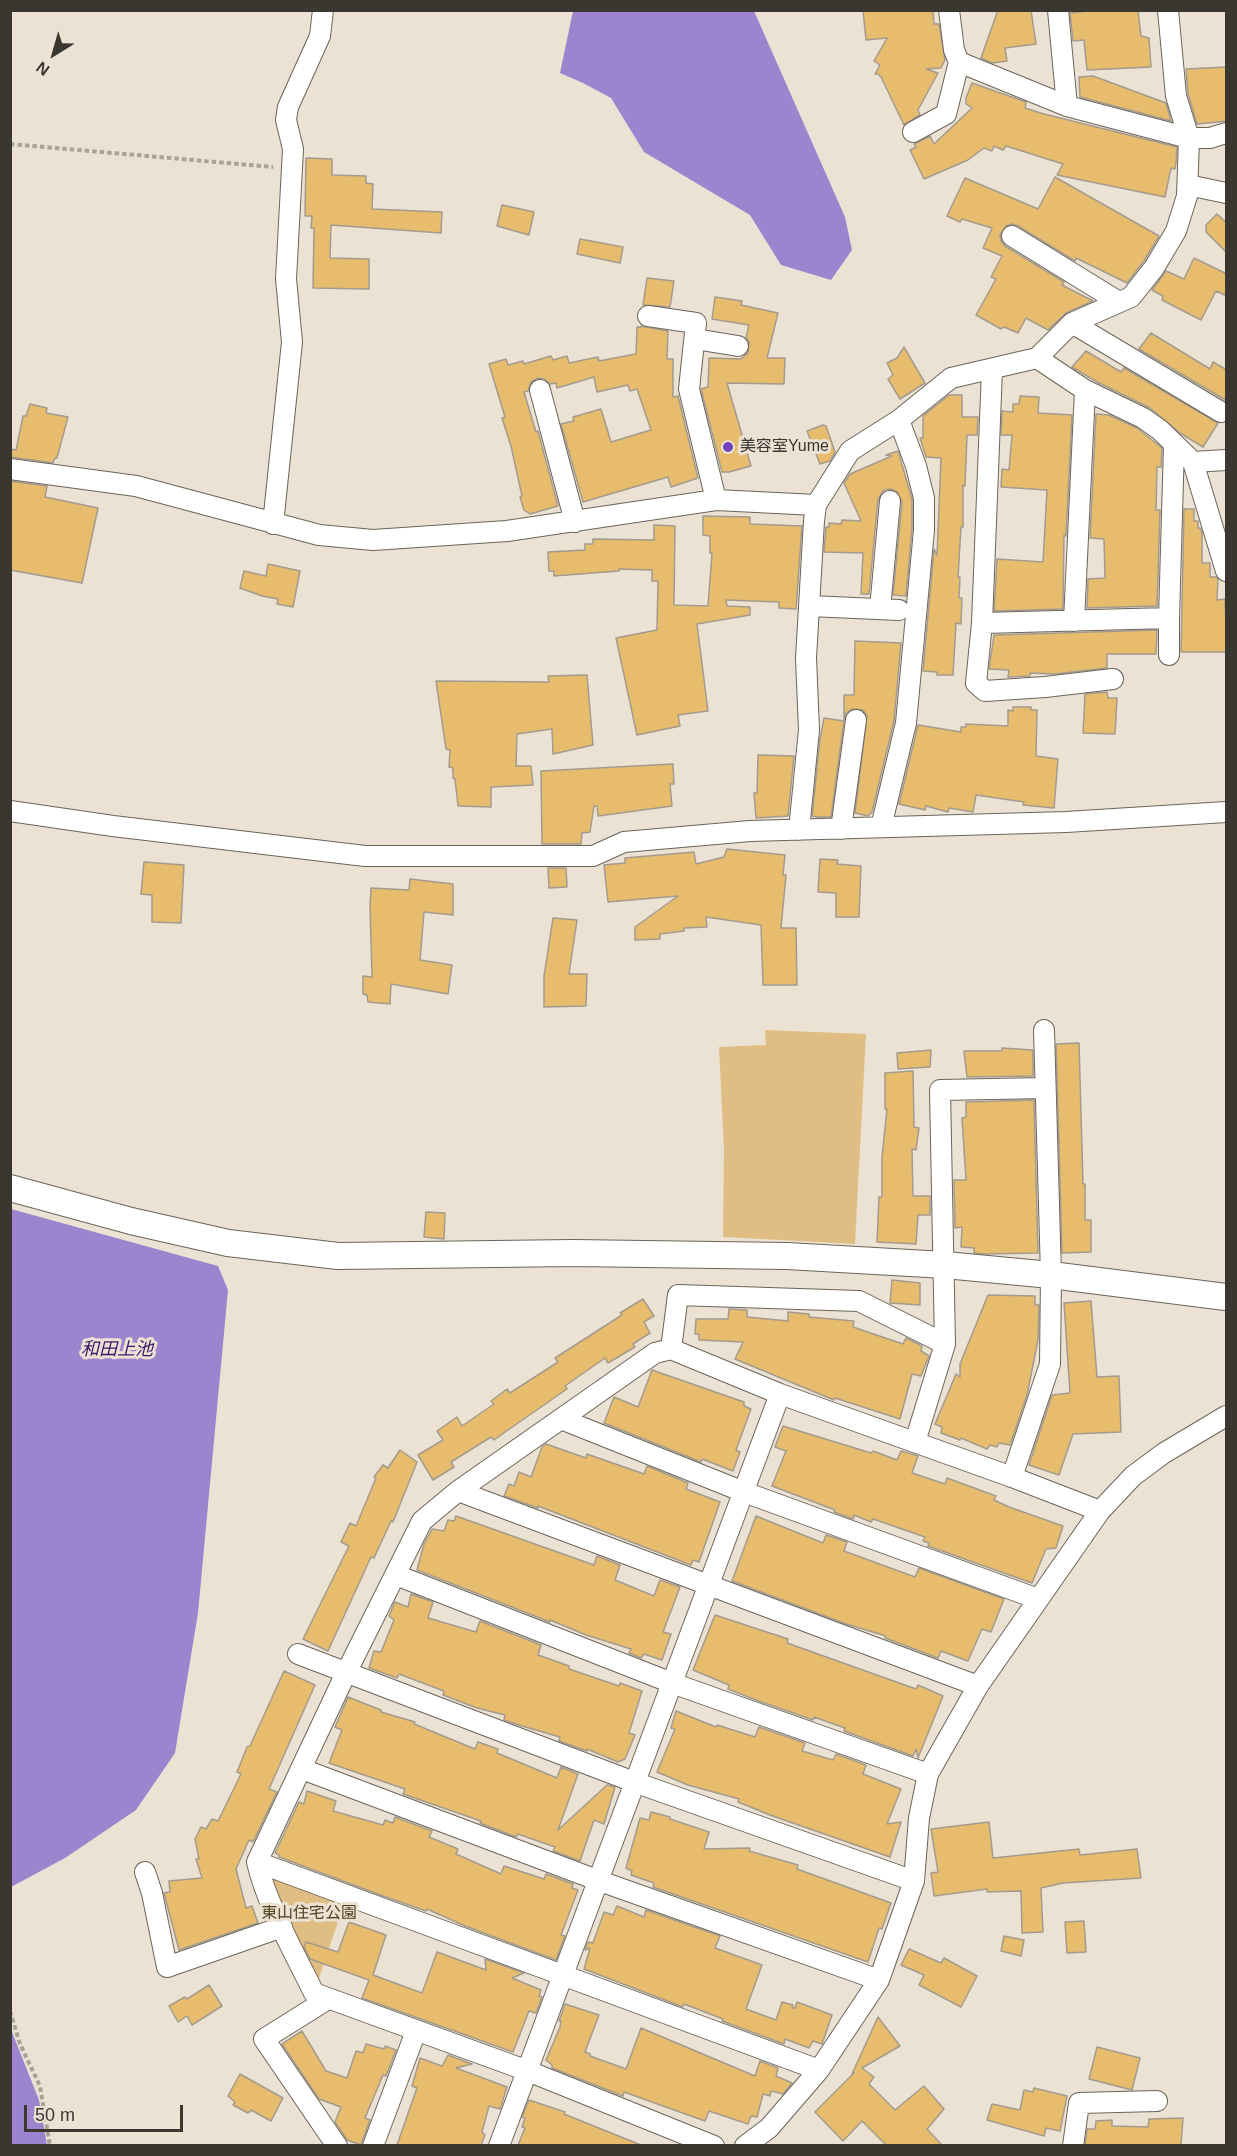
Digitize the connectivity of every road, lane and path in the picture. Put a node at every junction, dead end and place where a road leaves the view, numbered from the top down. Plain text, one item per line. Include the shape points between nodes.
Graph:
1 (323, 10) edge
2 (949, 10) edge
3 (1058, 10) edge
4 (1168, 10) edge
5 (959, 62) junction
6 (1067, 106) junction
7 (913, 132) dead end
8 (1227, 133) edge
9 (1189, 138) junction
10 (10, 144) edge
11 (292, 169) junction
12 (1188, 185) junction
13 (1227, 193) edge
14 (1012, 236) dead end
15 (1119, 302) junction
16 (648, 315) dead end
17 (1072, 323) junction
18 (695, 339) junction
19 (738, 346) dead end
20 (1037, 358) junction
21 (992, 369) junction
22 (540, 390) dead end
23 (1085, 390) junction
24 (1221, 412) dead end
25 (899, 420) junction
26 (1174, 445) junction
27 (1227, 460) edge
28 (1193, 462) junction
29 (10, 469) edge
30 (716, 500) junction
31 (890, 501) dead end
32 (816, 505) junction
33 (575, 522) junction
34 (273, 524) junction
35 (1227, 571) edge
36 (810, 606) junction
37 (1168, 618) junction
38 (1074, 621) junction
39 (981, 623) junction
40 (1169, 655) dead end
41 (1113, 679) dead end
42 (856, 720) dead end
43 (10, 811) edge
44 (1227, 812) edge
45 (881, 827) junction
46 (841, 829) junction
47 (799, 830) junction
48 (1044, 1030) dead end
49 (1045, 1088) junction
50 (10, 1188) edge
51 (945, 1265) junction
52 (1051, 1275) junction
53 (1227, 1297) edge
54 (945, 1344) junction
55 (671, 1349) junction
56 (780, 1394) junction
57 (1227, 1416) edge
58 (561, 1419) junction
59 (915, 1442) junction
60 (1012, 1477) junction
61 (458, 1491) junction
62 (744, 1491) junction
63 (1100, 1511) junction
64 (396, 1575) junction
65 (708, 1586) junction
66 (1038, 1599) junction
67 (298, 1654) dead end
68 (346, 1673) junction
69 (672, 1683) junction
70 (978, 1686) junction
71 (302, 1769) junction
72 (928, 1774) junction
73 (634, 1782) junction
74 (257, 1862) junction
75 (145, 1872) dead end
76 (597, 1880) junction
77 (914, 1881) junction
78 (282, 1927) junction
79 (563, 1974) junction
80 (879, 1980) junction
81 (328, 2000) junction
82 (10, 2011) edge
83 (417, 2031) junction
84 (819, 2070) junction
85 (528, 2071) junction
86 (1157, 2101) dead end
87 (50, 2145) edge
88 (337, 2145) edge
89 (373, 2145) edge
90 (499, 2145) edge
91 (714, 2145) edge
92 (745, 2145) edge
93 (1073, 2145) edge

1 - 11 street via 320,36 288,107
2 - 5 street
3 - 6 street
4 - 9 street via 1176,96
5 - 6 street
5 - 7 street via 946,114
6 - 9 street
8 - 9 street
9 - 12 street
10 - 11 path
11 - 34 street via 286,279 292,342
12 - 13 street
12 - 15 street via 1176,231 1131,297
14 - 15 street
15 - 17 street
16 - 18 street via 696,323
17 - 20 street
17 - 24 street
18 - 19 street
18 - 30 street via 689,389
20 - 21 street
20 - 23 street
21 - 25 street via 951,378
21 - 39 street
22 - 33 street
23 - 26 street via 1143,418
23 - 38 street
25 - 32 street via 850,451
25 - 45 street via 924,498 924,530 906,723
26 - 28 street
26 - 37 street
27 - 28 street
28 - 35 street
29 - 34 street via 136,486
30 - 32 street
30 - 33 street
31 - 36 street via 889,609
32 - 36 street
33 - 34 street via 373,540 319,535
36 - 47 street via 806,658 809,730
37 - 38 street
37 - 40 street
38 - 39 street
39 - 41 street via 976,683 986,691
42 - 46 street
43 - 47 street via 365,856 593,856 624,842
44 - 45 street via 1142,819
45 - 46 street
46 - 47 street
48 - 49 street
49 - 51 street via 940,1090
49 - 52 street
50 - 51 street via 228,1243 339,1256 573,1253 763,1256
51 - 52 street
51 - 54 street
52 - 53 street
52 - 60 street via 1050,1364
54 - 55 street via 860,1301 678,1295
54 - 59 street
55 - 56 street
55 - 58 street via 655,1353
56 - 59 street
56 - 62 street
57 - 63 street via 1133,1476
58 - 61 street
58 - 62 street
59 - 60 street
60 - 63 street
61 - 64 street via 422,1521
61 - 65 street
62 - 65 street
62 - 66 street
63 - 66 street
64 - 68 street
64 - 69 street
65 - 69 street
65 - 70 street
66 - 70 street
67 - 68 street
68 - 71 street
68 - 73 street
69 - 72 street
69 - 73 street
70 - 72 street
71 - 74 street
71 - 76 street
72 - 77 street via 919,1818
73 - 76 street
73 - 77 street
74 - 78 street
74 - 79 street
75 - 78 street via 167,1967
76 - 79 street
76 - 80 street
77 - 80 street
78 - 81 street via 314,1993
79 - 84 street
79 - 85 street
80 - 84 street
81 - 83 street
81 - 88 street via 264,2039
82 - 87 path via 40,2086
83 - 85 street
83 - 89 street
84 - 92 street via 769,2128
85 - 90 street
85 - 91 street
86 - 93 street via 1079,2103

